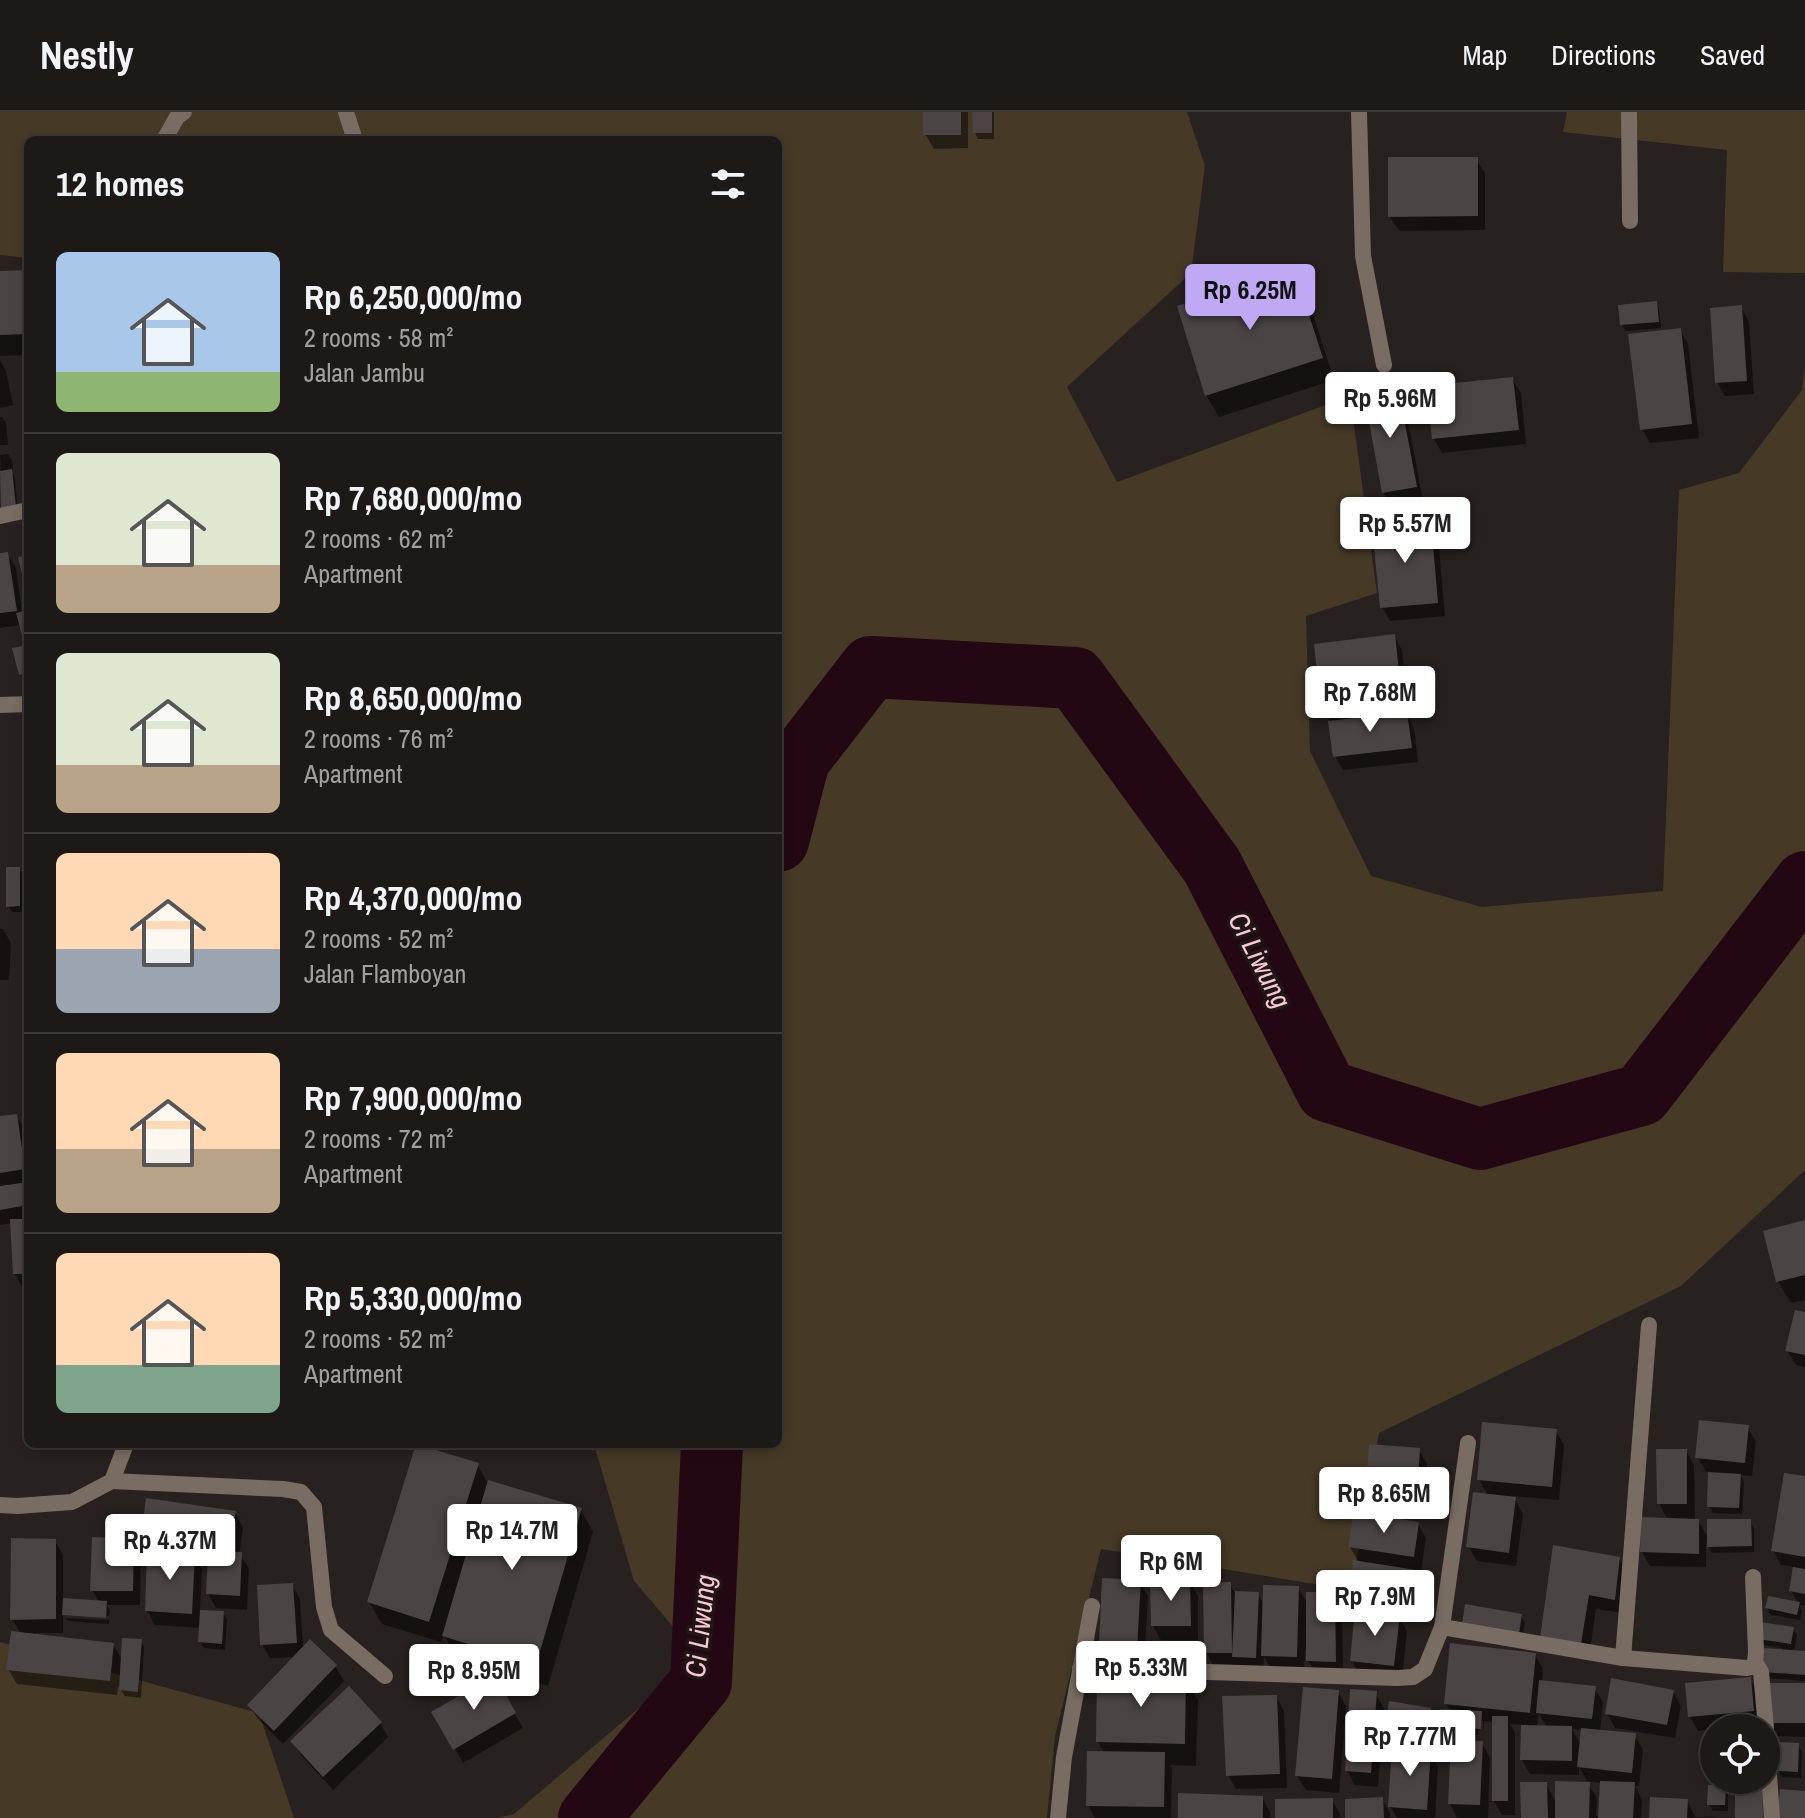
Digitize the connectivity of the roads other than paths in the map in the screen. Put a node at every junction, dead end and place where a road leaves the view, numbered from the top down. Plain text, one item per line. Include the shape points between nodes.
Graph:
1 (184, 112) edge
2 (346, 112) edge
3 (1359, 112) edge
4 (1629, 112) edge
5 (166, 136) edge
6 (354, 136) edge
7 (1630, 221) dead end
8 (1384, 365) dead end
9 (24, 511) edge
10 (0, 516) edge
11 (24, 704) edge
12 (0, 705) edge
13 (1649, 1325) dead end
14 (1468, 1443) dead end
15 (124, 1448) edge
16 (112, 1481) junction
17 (0, 1505) edge
18 (1753, 1577) dead end
19 (1092, 1606) dead end
20 (1442, 1627) junction
21 (1623, 1658) junction
22 (1755, 1662) junction
23 (1080, 1668) junction
24 (385, 1676) dead end
25 (1765, 1714) edge
26 (1770, 1794) edge
27 (1058, 1818) edge
28 (1772, 1818) edge

1 - 5 street
2 - 6 street
3 - 8 street via 1363,256
4 - 7 street
9 - 10 street
11 - 12 street
13 - 21 street
14 - 20 street
15 - 16 street
16 - 17 street via 72,1502
16 - 24 street via 301,1492 314,1507 331,1630
18 - 22 street
19 - 23 street
20 - 21 street
20 - 23 street via 1425,1669 1413,1677
21 - 22 street via 1747,1668
22 - 25 street via 1761,1672
23 - 27 street
26 - 28 street

